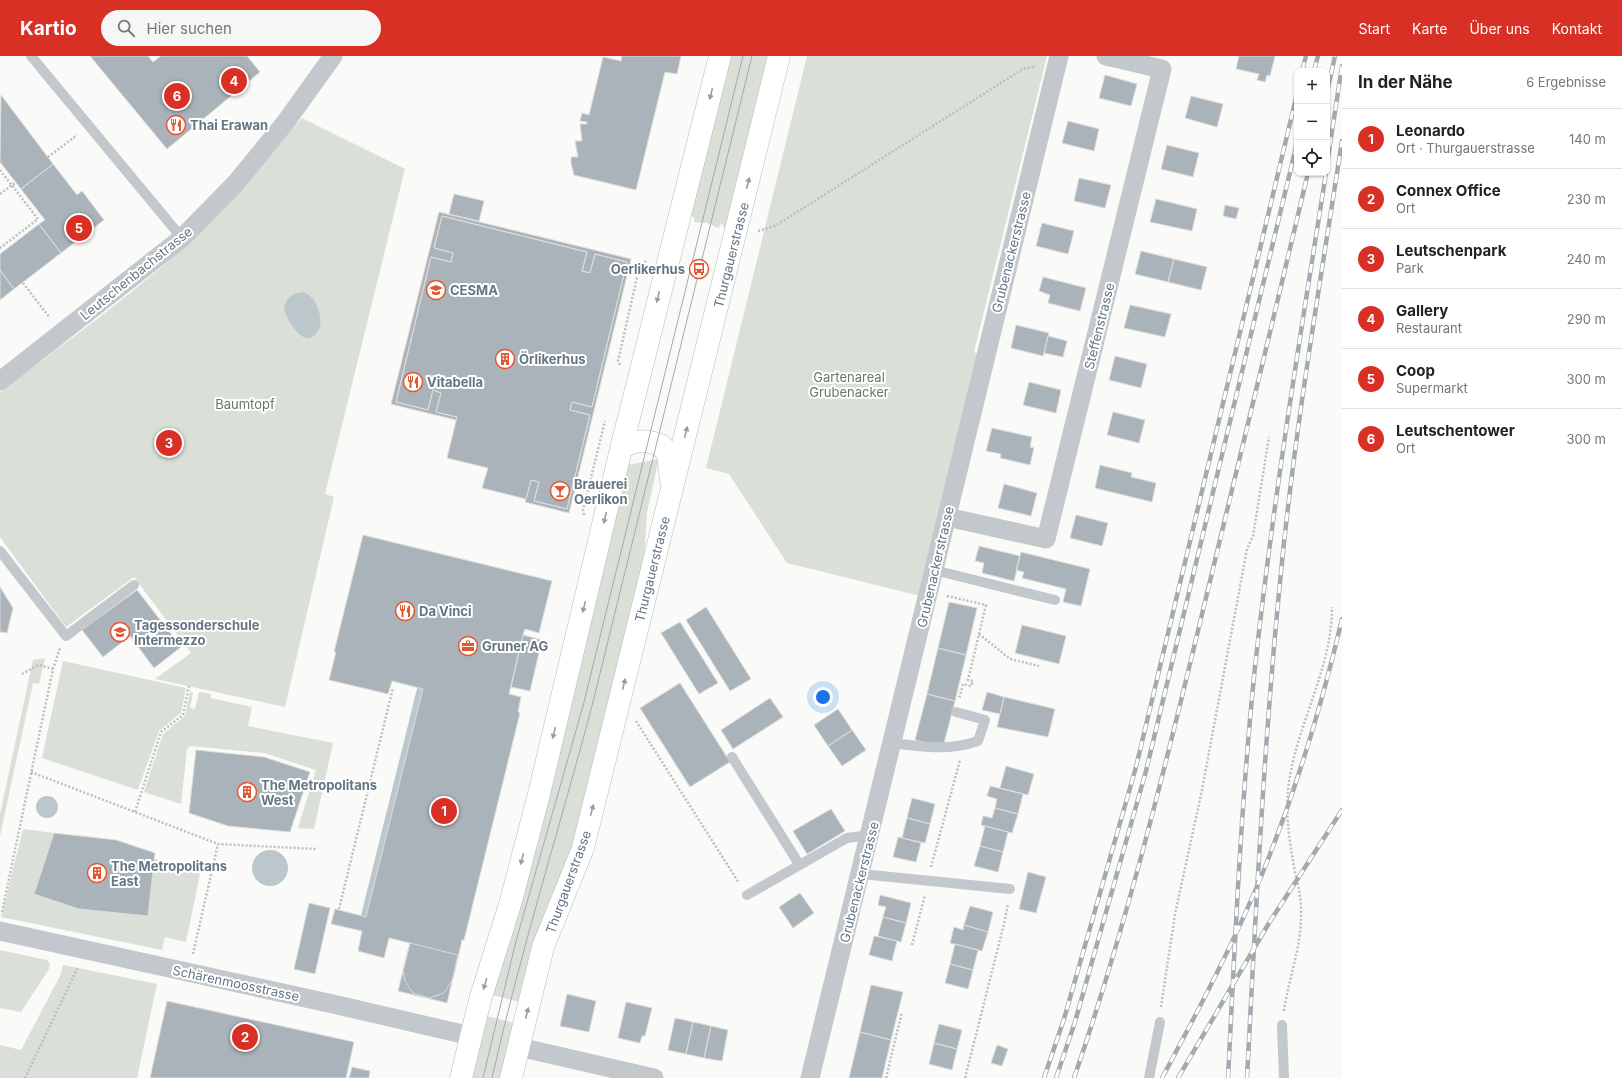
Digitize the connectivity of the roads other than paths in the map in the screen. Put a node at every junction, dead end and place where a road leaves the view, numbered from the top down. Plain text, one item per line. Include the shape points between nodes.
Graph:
1 (30, 56) edge
2 (333, 56) edge
3 (720, 56) edge
4 (779, 56) edge
5 (1106, 56) edge
6 (1058, 61) edge
7 (182, 238) junction
8 (0, 381) edge
9 (621, 449) junction
10 (672, 487) junction
11 (947, 517) junction
12 (0, 550) edge
13 (934, 570) junction
14 (134, 585) dead end
15 (1055, 600) dead end
16 (956, 712) road end
17 (893, 743) junction
18 (732, 757) dead end
19 (870, 835) junction
20 (799, 864) junction
21 (861, 874) junction
22 (1010, 889) road end
23 (747, 895) road end
24 (0, 924) edge
25 (1160, 1022) road end
26 (1282, 1025) road end
27 (471, 1036) junction
28 (518, 1047) junction
29 (461, 1078) edge
30 (511, 1078) edge
31 (654, 1078) edge
32 (810, 1078) edge
33 (1149, 1078) edge
34 (1284, 1078) edge

1 - 7 lane
2 - 7 street, Leutschenbachstrasse via 285,123 235,184
3 -> 9 main road
10 -> 4 main road, Thurgauerstrasse
5 - 11 street, Steffenstrasse via 1162,69 1046,539
6 - 11 street, Grubenackerstrasse
7 - 8 street, Leutschenbachstrasse
9 - 10 main road via 641,440 662,446 668,455
9 -> 27 main road via 539,794
28 -> 10 main road, Thurgauerstrasse via 543,947 583,848
11 - 13 street, Grubenackerstrasse
12 - 14 lane via 66,636
13 - 15 lane
13 - 17 street, Grubenackerstrasse
16 - 17 lane via 985,720 978,741 964,746 937,748
17 - 19 street, Grubenackerstrasse
18 - 20 lane
19 - 20 lane via 848,838
19 - 21 street, Grubenackerstrasse
20 - 23 lane
21 - 22 lane
21 - 32 street, Grubenackerstrasse
24 - 27 street, Schärenmoosstrasse via 86,950
25 - 33 lane
26 - 34 lane
27 - 29 main road
28 - 30 main road, Thurgauerstrasse
28 - 31 street

